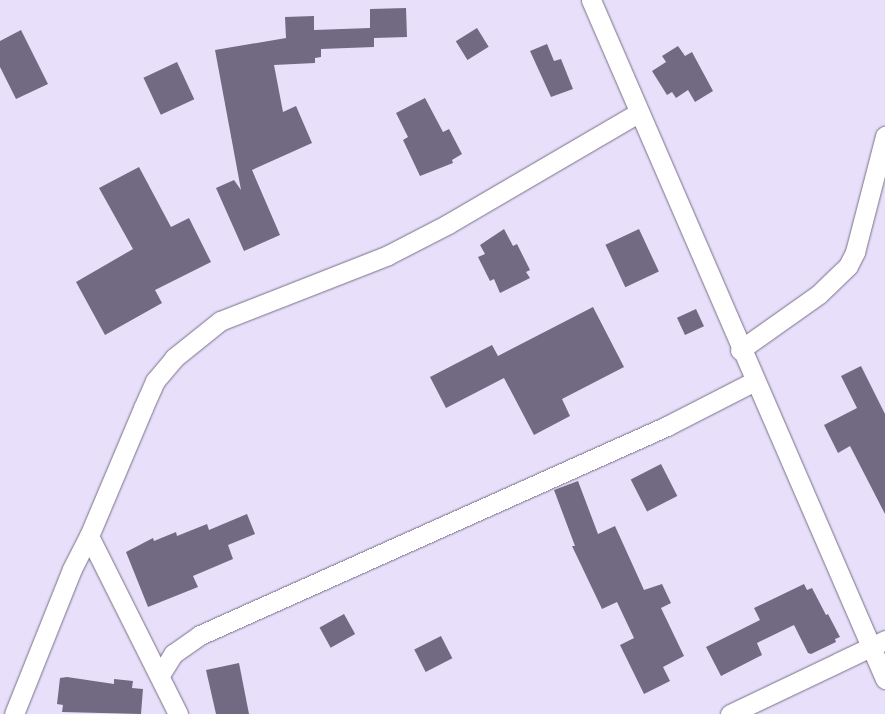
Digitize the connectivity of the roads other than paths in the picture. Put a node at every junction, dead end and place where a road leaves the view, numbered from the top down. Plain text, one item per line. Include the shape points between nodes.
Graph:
1 (591, 0) edge
2 (638, 113) junction
3 (885, 136) edge
4 (740, 350) junction
5 (756, 381) junction
6 (89, 536) junction
7 (878, 643) edge
8 (160, 675) junction
9 (885, 679) edge
10 (14, 714) edge
11 (178, 714) edge
12 (730, 714) edge

1 - 2 street
2 - 4 street
2 - 6 street via 440,228 388,254 253,305 220,321 193,341 155,381
3 - 4 street via 855,252 848,266 819,294
4 - 5 street
5 - 7 street
5 - 8 street via 667,426 200,635 173,654
6 - 8 street
6 - 10 street via 68,578
7 - 9 street
7 - 12 street
8 - 11 street

